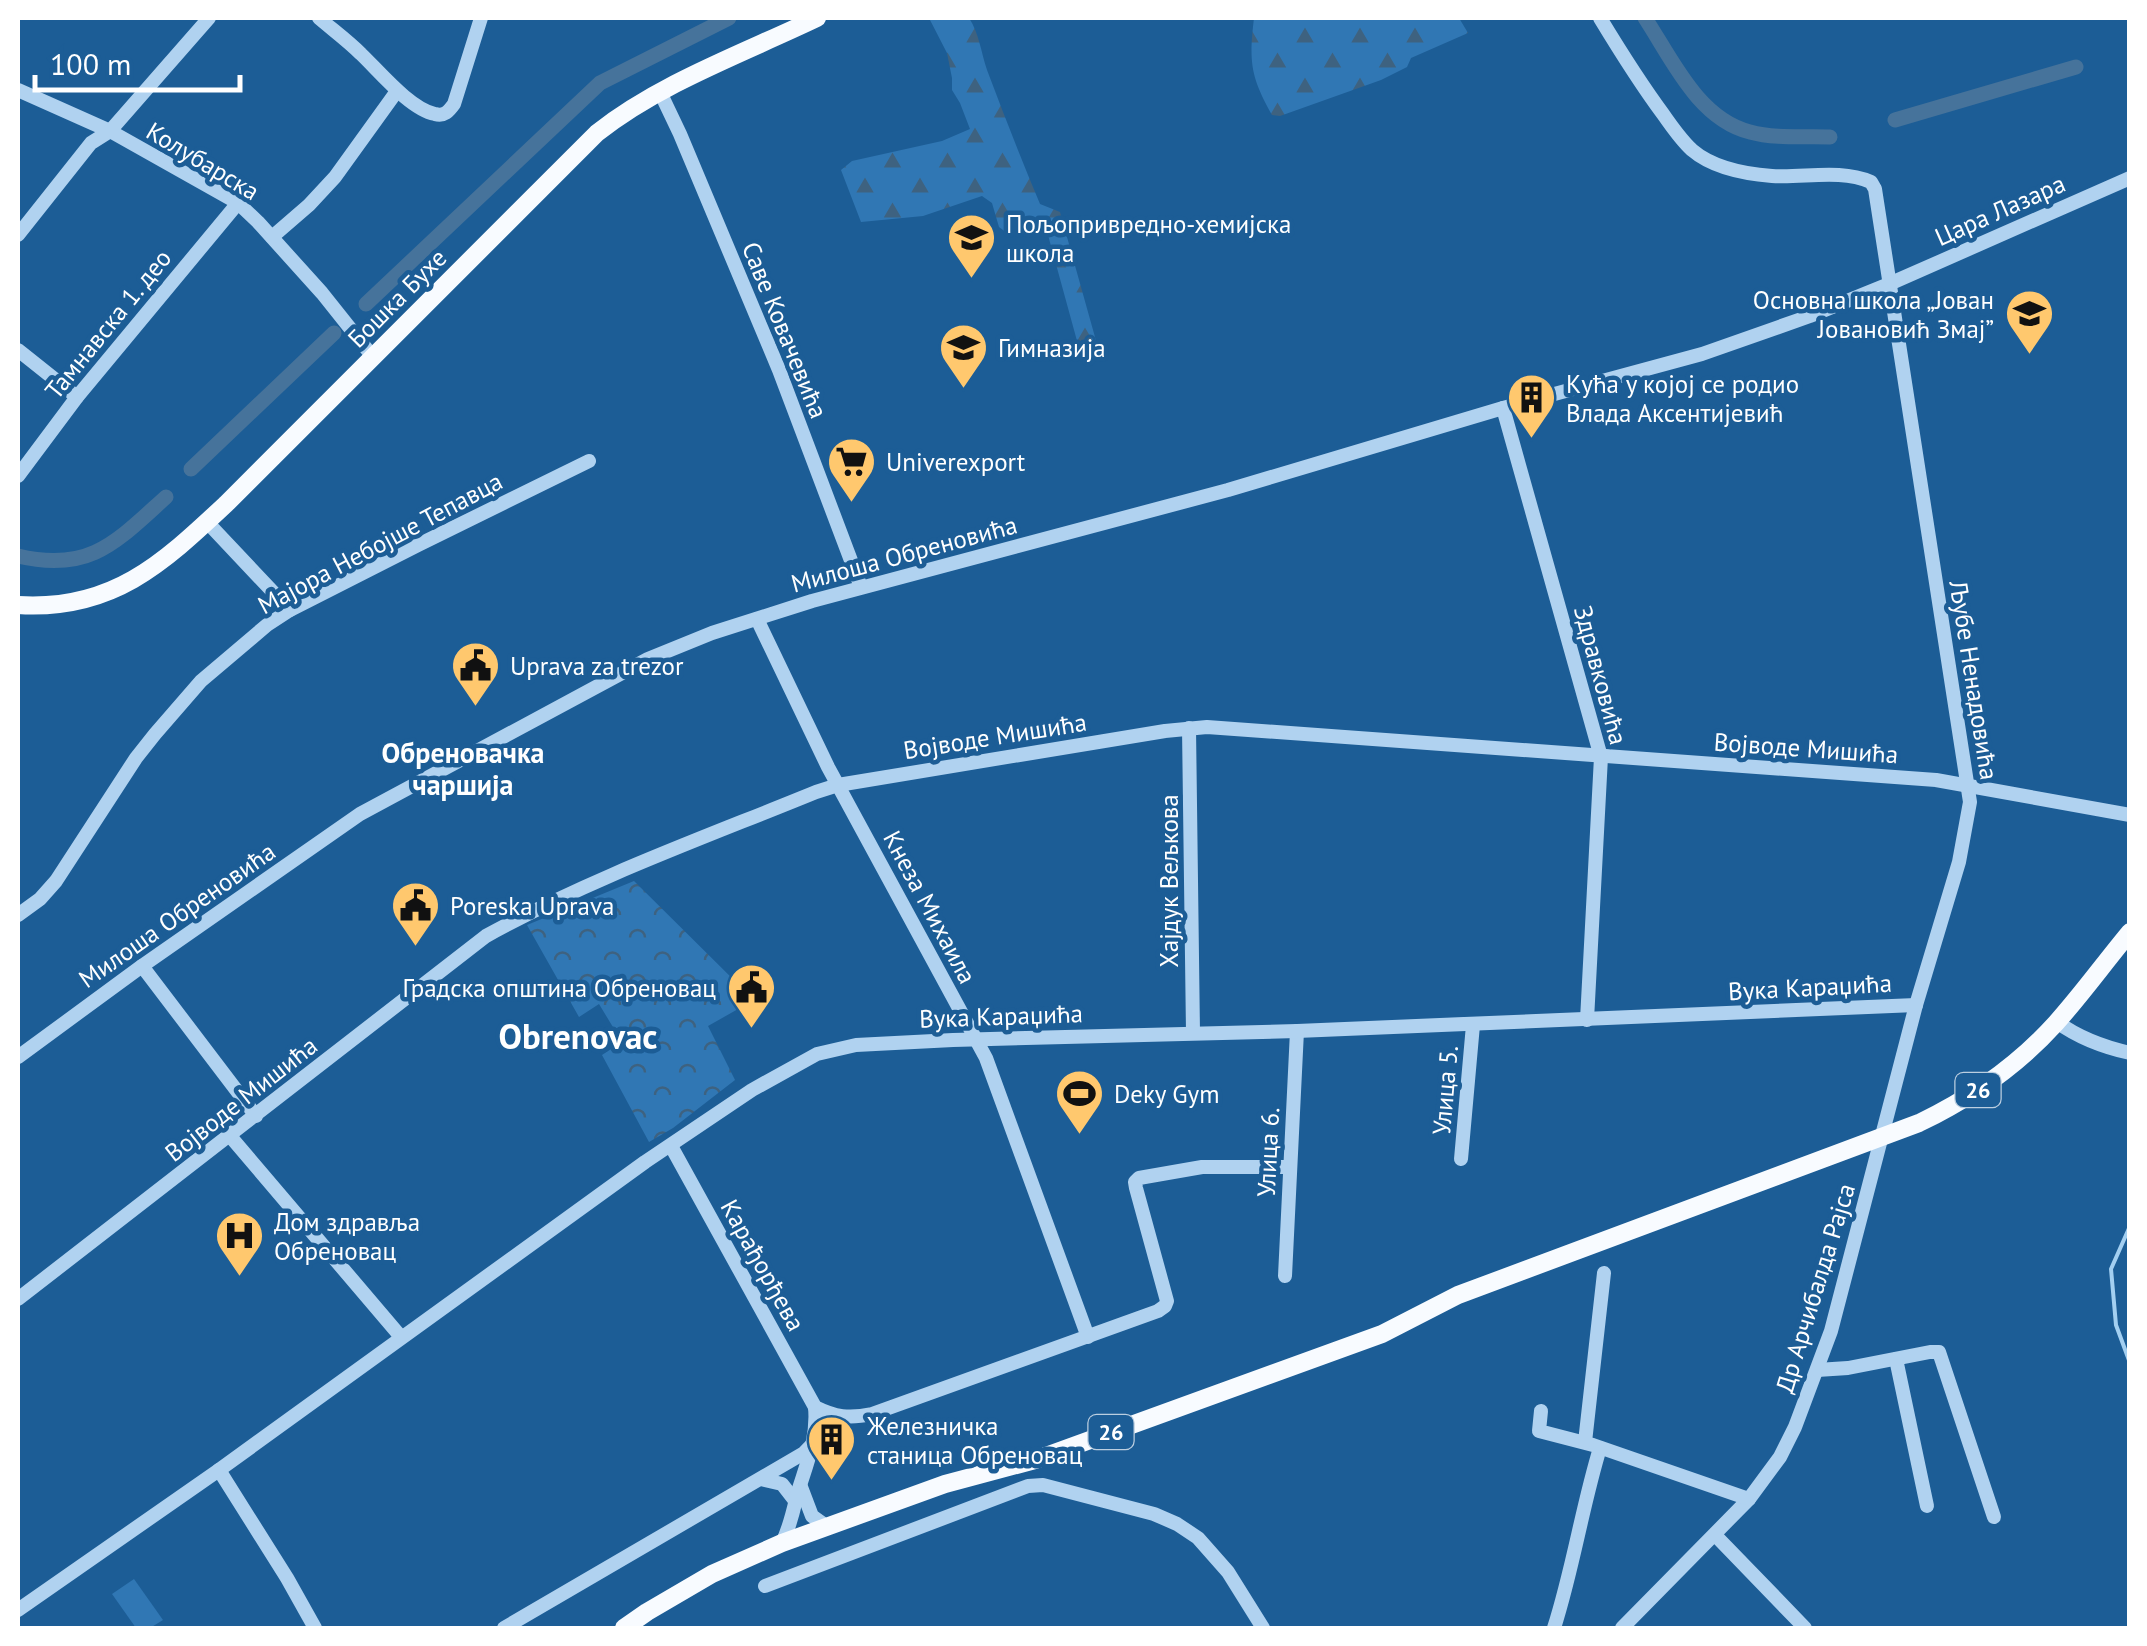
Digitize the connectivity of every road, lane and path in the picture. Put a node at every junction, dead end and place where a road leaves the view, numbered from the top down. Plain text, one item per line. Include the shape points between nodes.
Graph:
1 (210, 18) edge
2 (319, 18) edge
3 (480, 18) edge
4 (816, 18) edge
5 (1600, 18) edge
6 (18, 90) edge
7 (397, 91) junction
8 (660, 92) junction
9 (110, 131) junction
10 (2130, 178) edge
11 (238, 203) junction
12 (18, 235) edge
13 (272, 237) junction
14 (1888, 284) junction
15 (18, 350) edge
16 (373, 358) junction
17 (76, 397) junction
18 (1503, 408) junction
19 (589, 460) dead end
20 (18, 476) edge
21 (207, 522) junction
22 (861, 588) junction
23 (18, 605) edge
24 (290, 610) junction
25 (757, 619) junction
26 (1189, 728) junction
27 (1601, 757) junction
28 (1967, 784) junction
29 (838, 786) junction
30 (2130, 815) edge
31 (18, 916) edge
32 (2130, 932) edge
33 (142, 966) junction
34 (1916, 1005) junction
35 (1587, 1020) junction
36 (2057, 1022) junction
37 (1473, 1024) junction
38 (1297, 1031) junction
39 (1192, 1033) junction
40 (976, 1039) junction
41 (2130, 1053) edge
42 (18, 1057) edge
43 (256, 1116) junction
44 (230, 1136) junction
45 (1884, 1136) junction
46 (672, 1146) junction
47 (1461, 1159) dead end
48 (1290, 1167) junction
49 (1604, 1274) dead end
50 (1285, 1276) dead end
51 (18, 1299) edge
52 (401, 1337) junction
53 (1088, 1337) junction
54 (1896, 1359) junction
55 (1818, 1370) junction
56 (814, 1406) junction
57 (1541, 1411) dead end
58 (839, 1417) junction
59 (814, 1445) junction
60 (1593, 1445) junction
61 (219, 1470) junction
62 (760, 1479) junction
63 (801, 1486) junction
64 (1749, 1499) junction
65 (796, 1502) junction
66 (1927, 1506) dead end
67 (1994, 1517) dead end
68 (826, 1526) junction
69 (1715, 1535) junction
70 (782, 1543) junction
71 (766, 1586) dead end
72 (18, 1610) edge
73 (314, 1628) edge
74 (504, 1628) edge
75 (624, 1628) edge
76 (1263, 1628) edge
77 (1554, 1628) edge
78 (1622, 1628) edge
79 (1804, 1628) edge

1 - 9 street
2 - 7 street
3 - 7 street via 450,110 434,114
4 - 8 main road, Бошка Бухе
5 - 14 street, Љубе Ненадовића via 1680,138 1706,159 1770,176 1871,182
6 - 9 street, Колубарска
7 - 13 street via 335,177
8 - 16 main road, Бошка Бухе via 597,133
8 - 22 street, Саве Ковачевића via 779,370
9 - 11 street, Колубарска
9 - 12 street via 91,143
10 - 14 street, Цара Лазара
11 - 13 street, Колубарска
11 - 17 street, Тамнавска 1. део
13 - 16 street, Колубарска
14 - 18 street, Милоша Обреновића via 1702,354
14 - 28 street, Љубе Ненадовића
15 - 17 street
16 - 21 main road, Бошка Бухе
17 - 20 street, Тамнавска 1. део
18 - 22 street, Милоша Обреновића
18 - 27 street, Здравковића
19 - 24 street, Мајора Небојше Тепавца
21 - 23 main road, Бошка Бухе via 156,567 117,588 67,602
21 - 24 street
22 - 25 street, Милоша Обреновића
24 - 31 street, Мајора Небојше Тепавца via 180,704 136,758 56,881
25 - 29 street, Кнеза Михаила
25 - 33 street, Милоша Обреновића via 648,660 360,814
26 - 27 street, Војводе Мишића
26 - 29 street, Војводе Мишића
26 - 39 street, Хајдук Вељкова
27 - 28 street, Војводе Мишића
27 - 35 street, Здравковића
28 - 30 street, Војводе Мишића
28 - 34 street, Љубе Ненадовића via 1959,862
29 - 40 street, Кнеза Михаила
29 - 43 street, Војводе Мишића via 591,884 486,936
32 - 36 main road, 26
33 - 42 street, Милоша Обреновића
33 - 43 street
34 - 35 street, Вука Караџића
34 - 45 street, Љубе Ненадовића
35 - 37 street, Вука Караџића
36 - 41 street
36 - 45 main road, 26 via 1972,1094
37 - 38 street, Вука Караџића
37 - 47 street, Улица 5.
38 - 39 street, Вука Караџића
38 - 48 street, Улица 6.
39 - 40 street, Вука Караџића
40 - 46 street, Вука Караџића via 817,1054
40 - 53 street, Кнеза Михаила
43 - 44 street, Војводе Мишића
44 - 51 street, Војводе Мишића
44 - 52 street
45 - 55 street, Др Арчибалда Рајса
45 - 68 main road, 26 via 1458,1295 1382,1334 1035,1460
46 - 52 street, Вука Караџића
46 - 56 street, Карађорђева
48 - 50 street, Улица 6.
48 - 53 street via 1202,1167 1139,1178 1136,1188 1167,1301 1158,1311
49 - 60 street
52 - 61 street, Вука Караџића
53 - 58 street via 872,1414
54 - 55 street
54 - 66 street
54 - 67 street via 1942,1356
55 - 64 street, Др Арчибалда Рајса via 1789,1441
56 - 58 street
56 - 59 street, Карађорђева
57 - 60 street via 1539,1431
58 - 59 street, Карађорђева
59 - 62 street
59 - 63 street, Карађорђева
60 - 64 street
60 - 77 street
61 - 72 street, Вука Караџића
61 - 73 street
62 - 65 street via 782,1484
62 - 74 street
63 - 65 street, Карађорђева
63 - 68 street via 812,1516
64 - 69 street, Др Арчибалда Рајса
65 - 70 street, Карађорђева
68 - 70 main road, 26
69 - 78 street, Др Арчибалда Рајса
69 - 79 street
70 - 75 main road, 26 via 712,1574
71 - 76 street via 1042,1484 1177,1524 1228,1572

